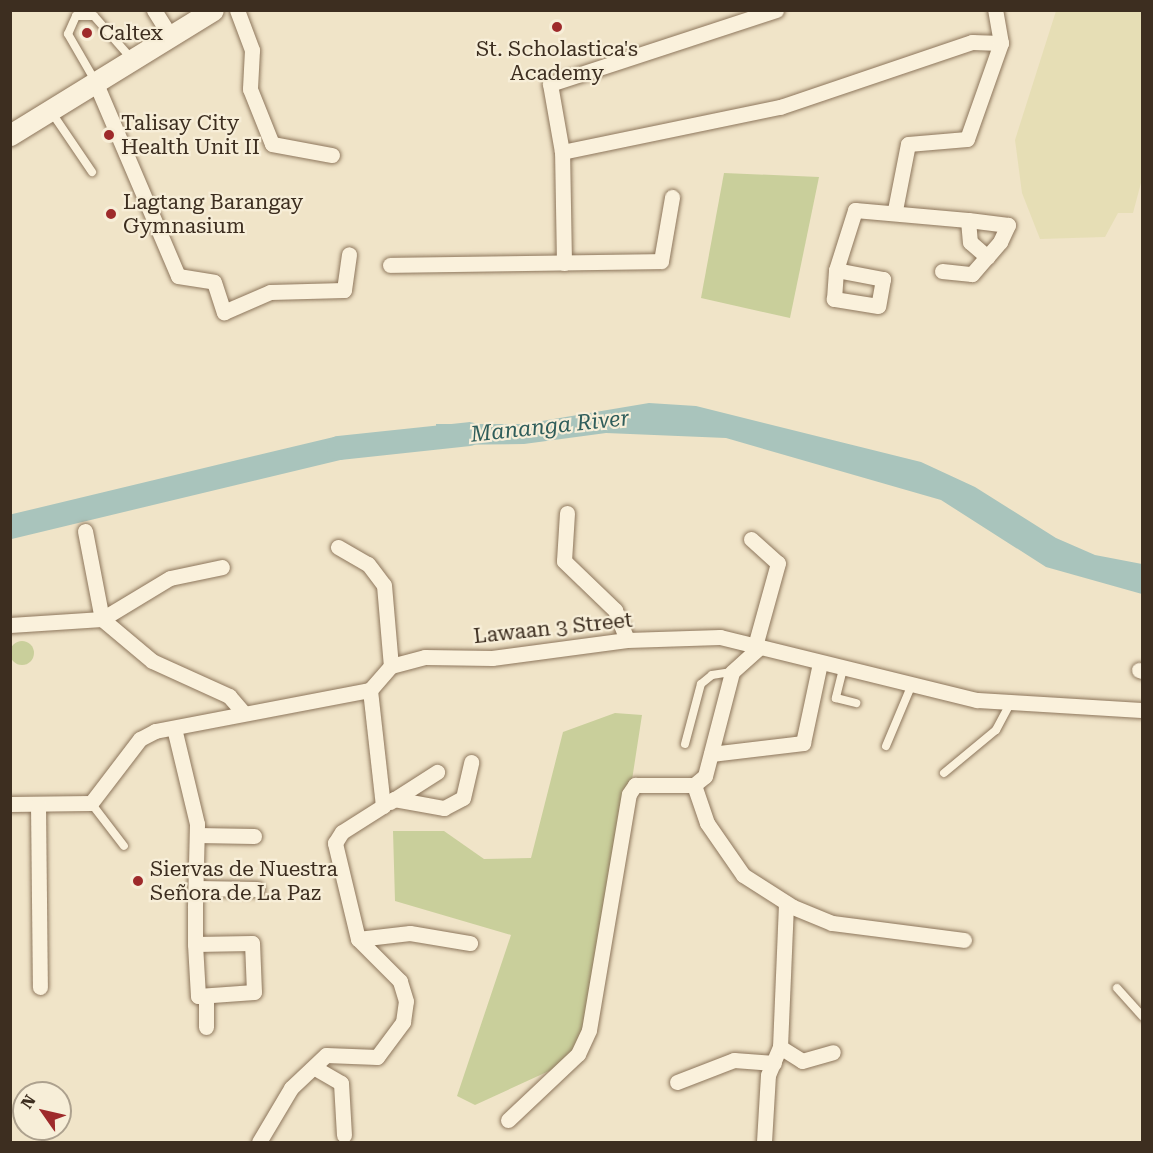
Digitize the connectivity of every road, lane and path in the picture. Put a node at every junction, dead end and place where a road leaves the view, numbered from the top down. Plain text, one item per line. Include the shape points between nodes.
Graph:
1 (154, 10) edge
2 (213, 10) edge
3 (237, 10) edge
4 (776, 10) edge
5 (995, 10) edge
6 (169, 34) junction
7 (1001, 43) junction
8 (130, 57) junction
9 (94, 79) junction
10 (49, 109) junction
11 (10, 135) edge
12 (562, 152) junction
13 (332, 155) dead end
14 (92, 172) dead end
15 (672, 197) dead end
16 (895, 210) junction
17 (968, 220) junction
18 (349, 254) dead end
19 (987, 258) junction
20 (564, 263) junction
21 (390, 264) dead end
22 (836, 270) dead end
23 (942, 271) dead end
24 (567, 513) dead end
25 (85, 531) dead end
26 (752, 539) dead end
27 (338, 547) dead end
28 (222, 567) dead end
29 (102, 619) junction
30 (10, 626) edge
31 (627, 640) junction
32 (758, 647) junction
33 (820, 663) junction
34 (391, 666) junction
35 (843, 669) junction
36 (732, 672) junction
37 (912, 684) junction
38 (370, 690) junction
39 (856, 703) dead end
40 (1010, 704) junction
41 (1143, 710) edge
42 (243, 712) junction
43 (174, 728) junction
44 (685, 744) dead end
45 (886, 746) dead end
46 (711, 754) junction
47 (471, 762) dead end
48 (437, 772) dead end
49 (944, 773) dead end
50 (694, 785) junction
51 (91, 803) junction
52 (388, 803) junction
53 (10, 804) edge
54 (38, 804) junction
55 (197, 835) junction
56 (254, 836) dead end
57 (124, 846) dead end
58 (196, 888) junction
59 (257, 889) dead end
60 (786, 903) junction
61 (358, 939) junction
62 (964, 940) dead end
63 (470, 943) dead end
64 (195, 944) junction
65 (40, 987) dead end
66 (1117, 988) dead end
67 (206, 996) junction
68 (1143, 1016) edge
69 (206, 1027) dead end
70 (780, 1047) junction
71 (834, 1052) dead end
72 (774, 1063) junction
73 (315, 1068) junction
74 (677, 1082) dead end
75 (507, 1120) dead end
76 (344, 1135) dead end
77 (259, 1143) edge
78 (764, 1143) edge

1 - 6 street
2 - 6 main road
3 - 13 street via 251,44 250,89 276,146
4 - 12 street via 550,84
5 - 7 street
6 - 8 main road
7 - 12 street via 972,42 780,107
7 - 16 street via 967,139 908,144
8 - 9 main road
8 - 9 lane via 94,16 76,16 68,34
9 - 10 main road
9 - 18 street via 178,276 214,282 224,312 270,292 344,290
10 - 11 main road
10 - 14 lane
12 - 20 street
15 - 20 street via 661,261
16 - 17 street
16 - 22 street via 855,210
17 - 19 street via 970,242
17 - 19 street via 1008,225
19 - 23 street via 972,274
20 - 21 street
24 - 31 street via 564,561 615,609
25 - 29 street
26 - 32 street via 778,563
27 - 34 street via 368,564 384,585
28 - 29 street via 170,578
29 - 30 street
29 - 42 street via 152,661 222,692
31 - 32 street, Lawaan 3 Street via 720,637
31 - 34 street, Lawaan 3 Street via 492,658 424,657
32 - 33 street, Lawaan 3 Street
32 - 36 street
33 - 35 street, Lawaan 3 Street
33 - 46 street via 803,743
34 - 38 street
35 - 37 street, Lawaan 3 Street
35 - 39 lane via 836,698
36 - 44 lane via 712,675 701,684
36 - 46 street
37 - 40 street, Lawaan 3 Street
37 - 45 lane
38 - 42 street
38 - 52 street
40 - 41 street, Lawaan 3 Street
40 - 49 lane via 996,730
42 - 43 street
43 - 51 street via 140,739 108,788
43 - 55 street
46 - 50 street via 705,776
47 - 52 street via 463,798 444,808
48 - 52 street
50 - 60 street via 707,823 743,875
50 - 75 street via 635,785 629,794 589,1030 578,1054
51 - 54 street
51 - 57 lane
52 - 61 street via 342,832 335,843
53 - 54 street
54 - 65 street
55 - 56 street
55 - 58 street
58 - 59 street
58 - 64 street
60 - 62 street via 832,923
60 - 70 street
61 - 63 street via 410,933
61 - 73 street via 400,981 406,1001 403,1022 377,1057 326,1055
64 - 67 street via 198,996
64 - 67 street via 252,943 254,992
66 - 68 lane
67 - 69 street
70 - 71 street via 801,1060
70 - 72 street
72 - 74 street via 734,1060
72 - 78 street via 768,1075
73 - 76 street via 341,1083
73 - 77 street via 291,1088

